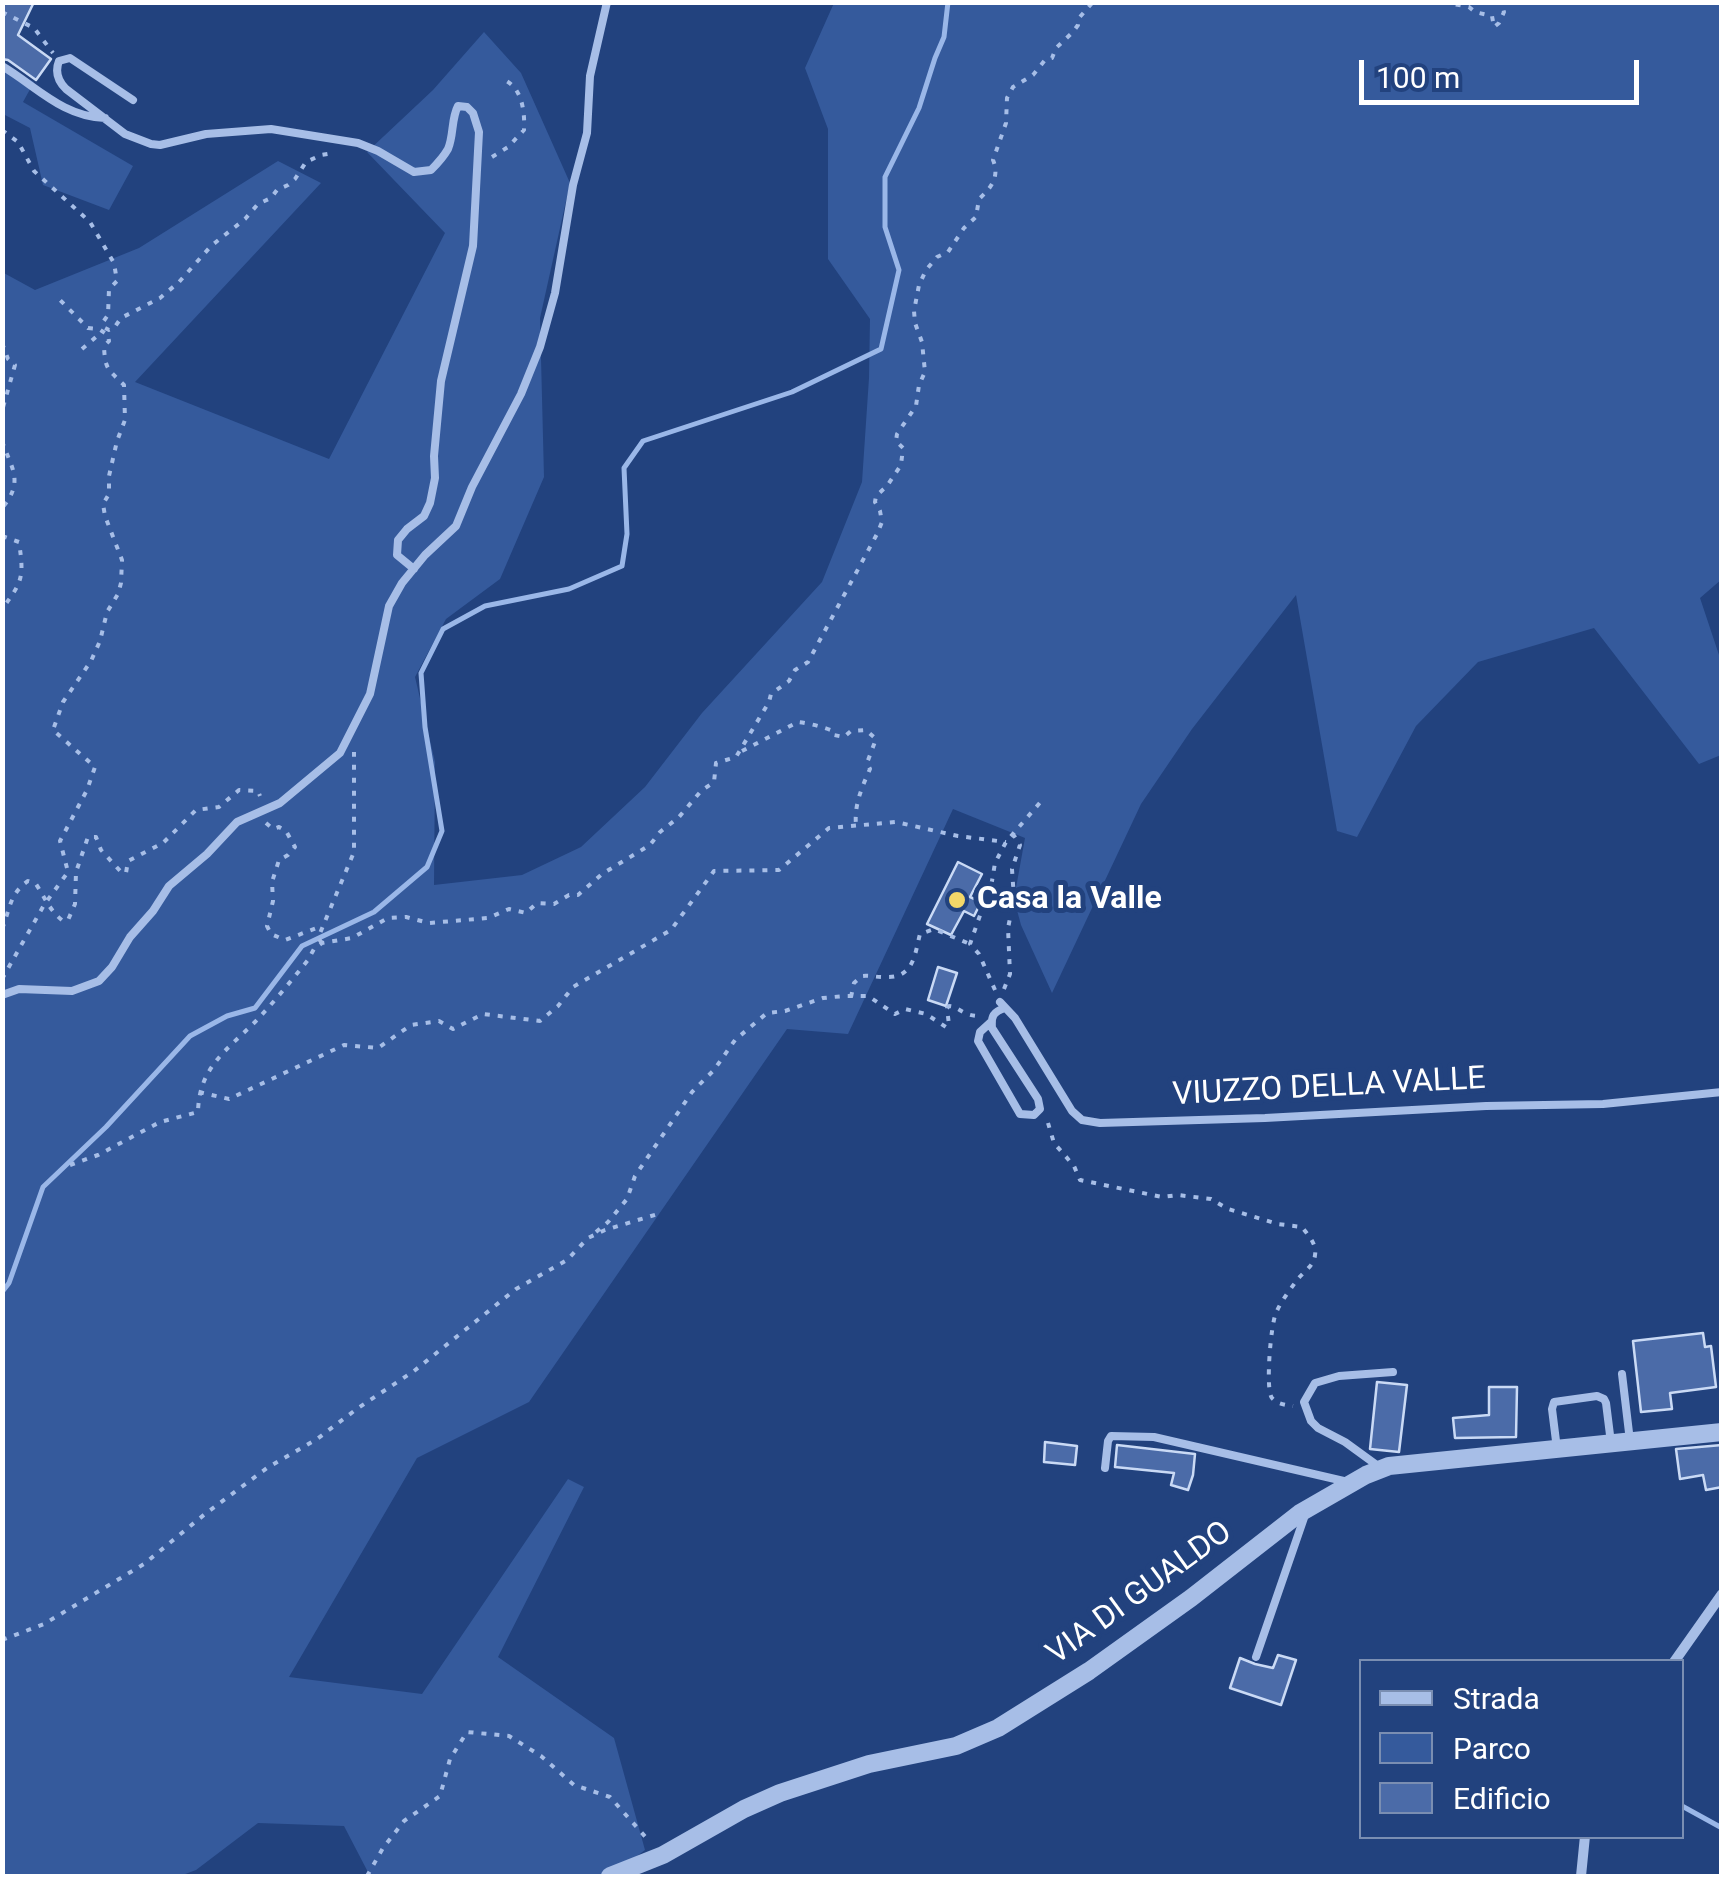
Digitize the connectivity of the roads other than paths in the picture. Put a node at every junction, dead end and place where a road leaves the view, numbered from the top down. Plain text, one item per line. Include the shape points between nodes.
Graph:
1 (607, 2) edge
2 (2, 66) edge
3 (133, 100) dead end
4 (105, 118) junction
5 (414, 569) junction
6 (2, 994) edge
7 (992, 1018) junction
8 (1722, 1092) edge
9 (1393, 1372) dead end
10 (1622, 1374) dead end
11 (1722, 1432) edge
12 (1620, 1442) junction
13 (1557, 1449) junction
14 (1105, 1468) dead end
15 (1382, 1469) junction
16 (1352, 1482) junction
17 (1308, 1508) junction
18 (1722, 1594) edge
19 (1256, 1657) dead end
20 (1676, 1659) edge
21 (1585, 1839) edge
22 (610, 1876) edge
23 (1581, 1876) edge

1 - 5 lane via 590,76 588,133 540,347 456,526
2 - 4 lane via 68,110
3 - 4 lane via 70,58 59,60 60,83
4 - 5 lane via 152,144 270,129 358,142 414,172 431,170 448,150 458,106 473,114 479,132 474,246 441,381 435,478 424,516 398,540 397,555
5 - 6 lane via 389,606 370,694 340,753 280,802 238,822 169,886 99,980 72,991 19,988
7 - 7 lane via 1038,1098 1034,1115 1020,1114 978,1041
7 - 8 lane, VIUZZO DELLA VALLE via 1001,1002 1072,1111 1100,1122 1603,1104
9 - 15 lane via 1315,1382 1304,1402 1318,1428
10 - 12 lane
11 - 12 street, VIA DI GUALDO
12 - 13 street, VIA DI GUALDO
12 - 13 lane via 1597,1396 1554,1402
13 - 15 street, VIA DI GUALDO
14 - 16 lane via 1111,1436 1154,1437
15 - 16 street, VIA DI GUALDO
16 - 17 street, VIA DI GUALDO
17 - 19 lane
17 - 22 street, VIA DI GUALDO via 1192,1598 998,1728 956,1746 869,1764 780,1793
18 - 20 street
21 - 23 street

